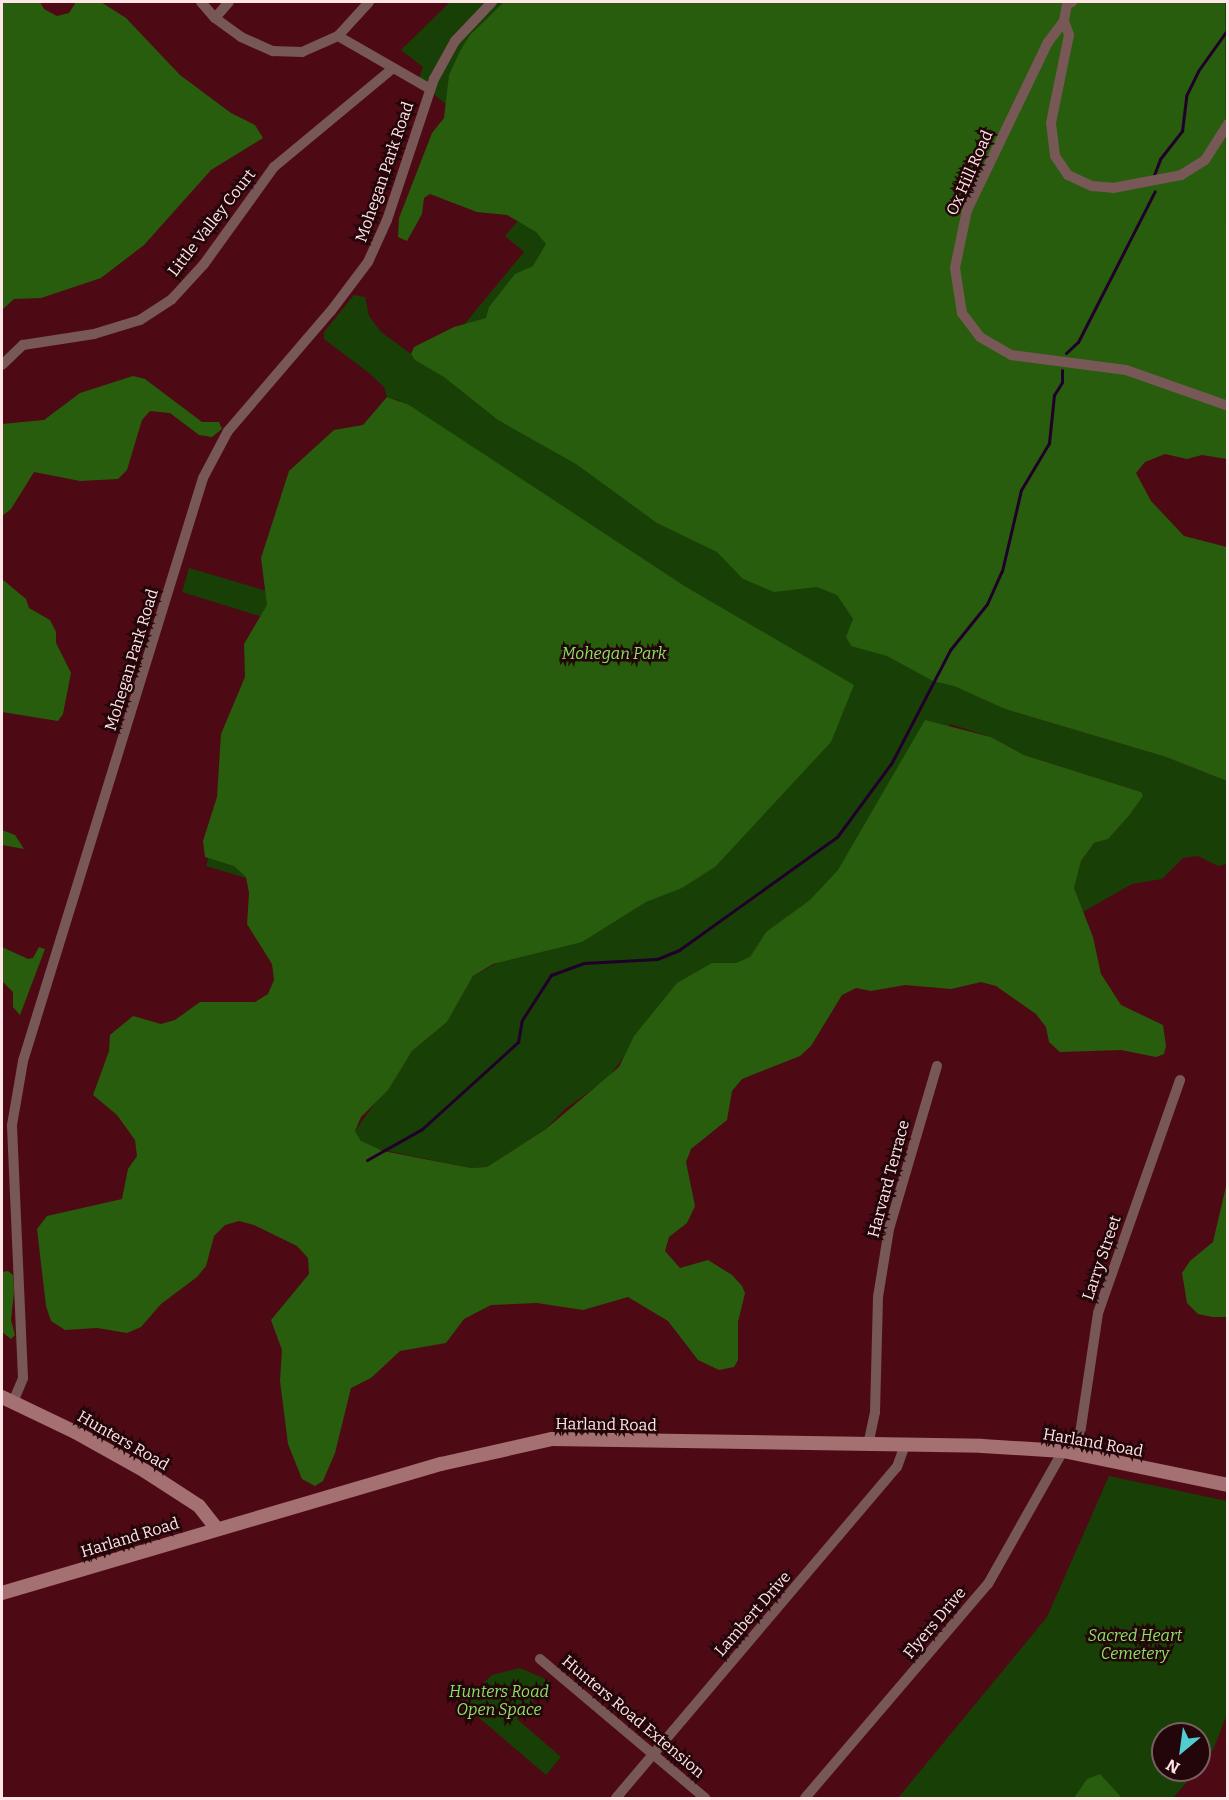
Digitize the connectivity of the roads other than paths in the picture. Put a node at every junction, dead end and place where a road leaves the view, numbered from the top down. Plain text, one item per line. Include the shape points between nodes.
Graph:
1 (201, 2) edge
2 (229, 2) edge
3 (369, 2) edge
4 (492, 2) edge
5 (1068, 2) edge
6 (215, 18) junction
7 (1064, 21) junction
8 (338, 36) junction
9 (392, 69) junction
10 (430, 89) junction
11 (1227, 124) edge
12 (2, 365) edge
13 (1227, 406) edge
14 (937, 1066) dead end
15 (1180, 1080) dead end
16 (7, 1400) edge
17 (868, 1445) junction
18 (905, 1445) junction
19 (1070, 1452) junction
20 (1227, 1485) edge
21 (216, 1528) junction
22 (2, 1593) edge
23 (540, 1659) dead end
24 (653, 1754) junction
25 (616, 1798) edge
26 (705, 1798) edge
27 (805, 1798) edge

1 - 6 street
2 - 6 street
3 - 8 street
4 - 10 street, Mohegan Park Road via 455,41
5 - 7 street
6 - 8 street via 241,37 273,51 302,52
7 - 11 street via 1069,35 1053,100 1051,130 1057,160 1073,178 1092,186 1113,188 1181,176 1205,160
7 - 13 street, Ox Hill Road via 1048,42 967,210 954,274 962,313 984,340 1011,355 1126,370
8 - 9 street
9 - 10 street
9 - 12 street, Little Valley Court via 274,166 204,264 172,298 140,320 94,334 23,345
10 - 16 street, Mohegan Park Road via 387,220 368,262 228,431 203,478 23,1061 12,1125 23,1378
14 - 17 street, Harvard Terrace via 889,1229 878,1297 875,1412
15 - 19 street, Larry Street via 1098,1312
16 - 21 main road, Hunters Road via 145,1471 199,1506
17 - 18 main road, Harland Road
17 - 21 main road, Harland Road via 552,1439 441,1464
18 - 19 main road, Harland Road
18 - 24 street, Lambert Drive via 897,1467
19 - 20 main road, Harland Road
19 - 27 street, Flyers Drive via 988,1584
21 - 22 main road, Harland Road
23 - 24 street, Hunters Road Extension
24 - 25 street, Lambert Drive
24 - 26 street, Hunters Road Extension

